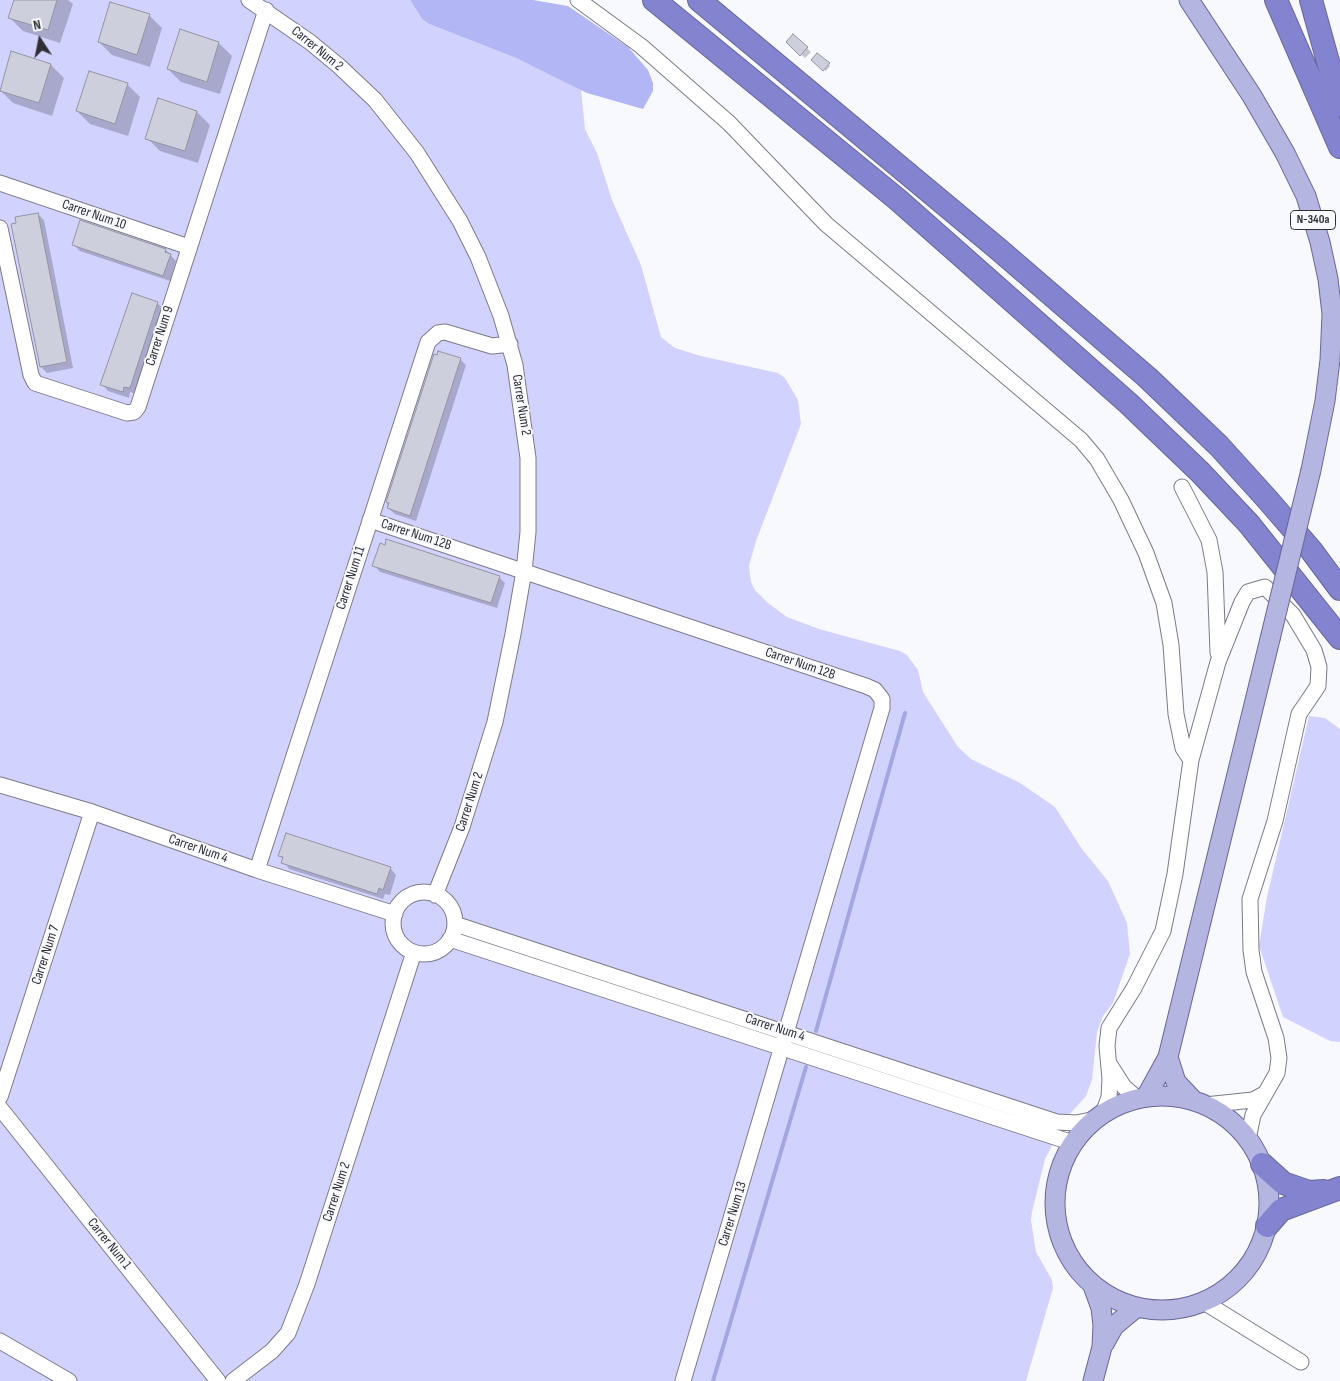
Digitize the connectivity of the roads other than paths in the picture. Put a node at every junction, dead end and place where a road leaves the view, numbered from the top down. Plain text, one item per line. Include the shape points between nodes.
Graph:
1 (249, 0) edge
2 (578, 0) edge
3 (654, 0) edge
4 (699, 0) edge
5 (1189, 0) edge
6 (1276, 0) edge
7 (1311, 0) edge
8 (1325, 0) edge
9 (266, 10) junction
10 (1340, 53) edge
11 (1340, 105) edge
12 (1340, 146) edge
13 (0, 183) edge
14 (0, 228) edge
15 (189, 247) junction
16 (510, 344) junction
17 (1182, 487) dead end
18 (370, 520) junction
19 (524, 571) junction
20 (1340, 588) edge
21 (1340, 638) edge
22 (1218, 662) junction
23 (1191, 760) junction
24 (0, 784) edge
25 (92, 812) junction
26 (257, 870) junction
27 (435, 895) junction
28 (395, 914) junction
29 (453, 932) junction
30 (414, 952) junction
31 (788, 1032) junction
32 (783, 1048) junction
33 (1168, 1057) junction
34 (1108, 1062) junction
35 (1264, 1094) junction
36 (0, 1097) edge
37 (1142, 1098) junction
38 (1199, 1103) junction
39 (0, 1108) edge
40 (1099, 1116) junction
41 (1248, 1139) junction
42 (1073, 1143) junction
43 (1262, 1164) junction
44 (1337, 1189) edge
45 (1267, 1226) junction
46 (1093, 1286) junction
47 (1204, 1302) junction
48 (1136, 1308) junction
49 (0, 1342) edge
50 (1102, 1348) junction
51 (1302, 1362) dead end
52 (69, 1381) edge
53 (218, 1381) edge
54 (233, 1381) edge
55 (683, 1381) edge
56 (1093, 1381) edge

1 - 9 street, Carrer Num 2
2 - 23 street via 641,46 729,123 826,224 1081,440 1097,458 1146,552 1164,603 1176,714 1182,748
3 - 21 highway via 897,199 1128,403 1249,524
4 - 20 highway via 1148,378 1237,466
5 - 33 main road, N-340a, bridge via 1252,96 1306,196 1320,242 1332,314 1325,401 1311,470
6 - 12 highway
7 - 11 highway
8 - 10 highway
9 - 15 street, Carrer Num 9
9 - 16 street, Carrer Num 2 via 339,66 375,100 417,153 460,221 478,257
13 - 15 street, Carrer Num 10
14 - 15 street, Carrer Num 9 via 35,383 127,413 138,407
16 - 18 street, Carrer Num 11 via 492,346 445,332 438,333 428,342
16 - 19 street, Carrer Num 2 via 528,458 529,505
17 - 22 street via 1209,540 1215,572
18 - 19 street, Carrer Num 12B
18 - 26 street, Carrer Num 11
19 - 27 street, Carrer Num 2 via 494,722 462,827
19 - 31 street, Carrer Num 12B via 866,686 875,690 882,699
22 - 23 street
22 - 35 street via 1245,597 1255,588 1265,587 1293,615 1314,650 1320,667 1318,686 1306,700 1300,714 1275,821 1250,899 1254,972 1276,1038 1279,1058 1277,1073
23 - 34 street via 1175,874 1163,931 1109,1028
24 - 25 street, Carrer Num 4
25 - 26 street, Carrer Num 4
25 - 36 street, Carrer Num 7
26 - 28 street, Carrer Num 4
27 - 28 street via 411,895
27 - 29 street via 448,904 453,913
28 - 30 street via 397,939
29 - 30 street via 441,949 432,953
29 - 31 street, Carrer Num 4
29 - 32 street, Carrer Num 4
30 - 54 street, Carrer Num 2 via 292,1324 272,1350
31 - 32 street, Carrer Num 12B
31 - 40 street, Carrer Num 4 via 1058,1122 1076,1123
32 - 42 street, Carrer Num 4
32 - 55 street, Carrer Num 13
33 - 37 main road
33 - 38 main road via 1176,1082
34 - 37 street via 1124,1087
34 - 40 street via 1109,1097
35 - 38 street via 1253,1100
35 - 41 street
37 - 38 main road via 1174,1097
37 - 40 main road
38 - 41 main road via 1228,1119
39 - 53 street, Carrer Num 1
40 - 42 main road
41 - 43 main road
42 - 46 main road via 1057,1179 1055,1218 1068,1256
43 - 44 highway via 1283,1183 1309,1192
43 - 45 main road via 1269,1195
44 - 45 highway via 1281,1210
45 - 47 main road via 1254,1258 1244,1272 1219,1294
46 - 48 main road
46 - 50 main road via 1102,1308
47 - 48 main road via 1170,1310
47 - 51 street
48 - 50 main road via 1114,1326
49 - 52 street
50 - 56 main road

